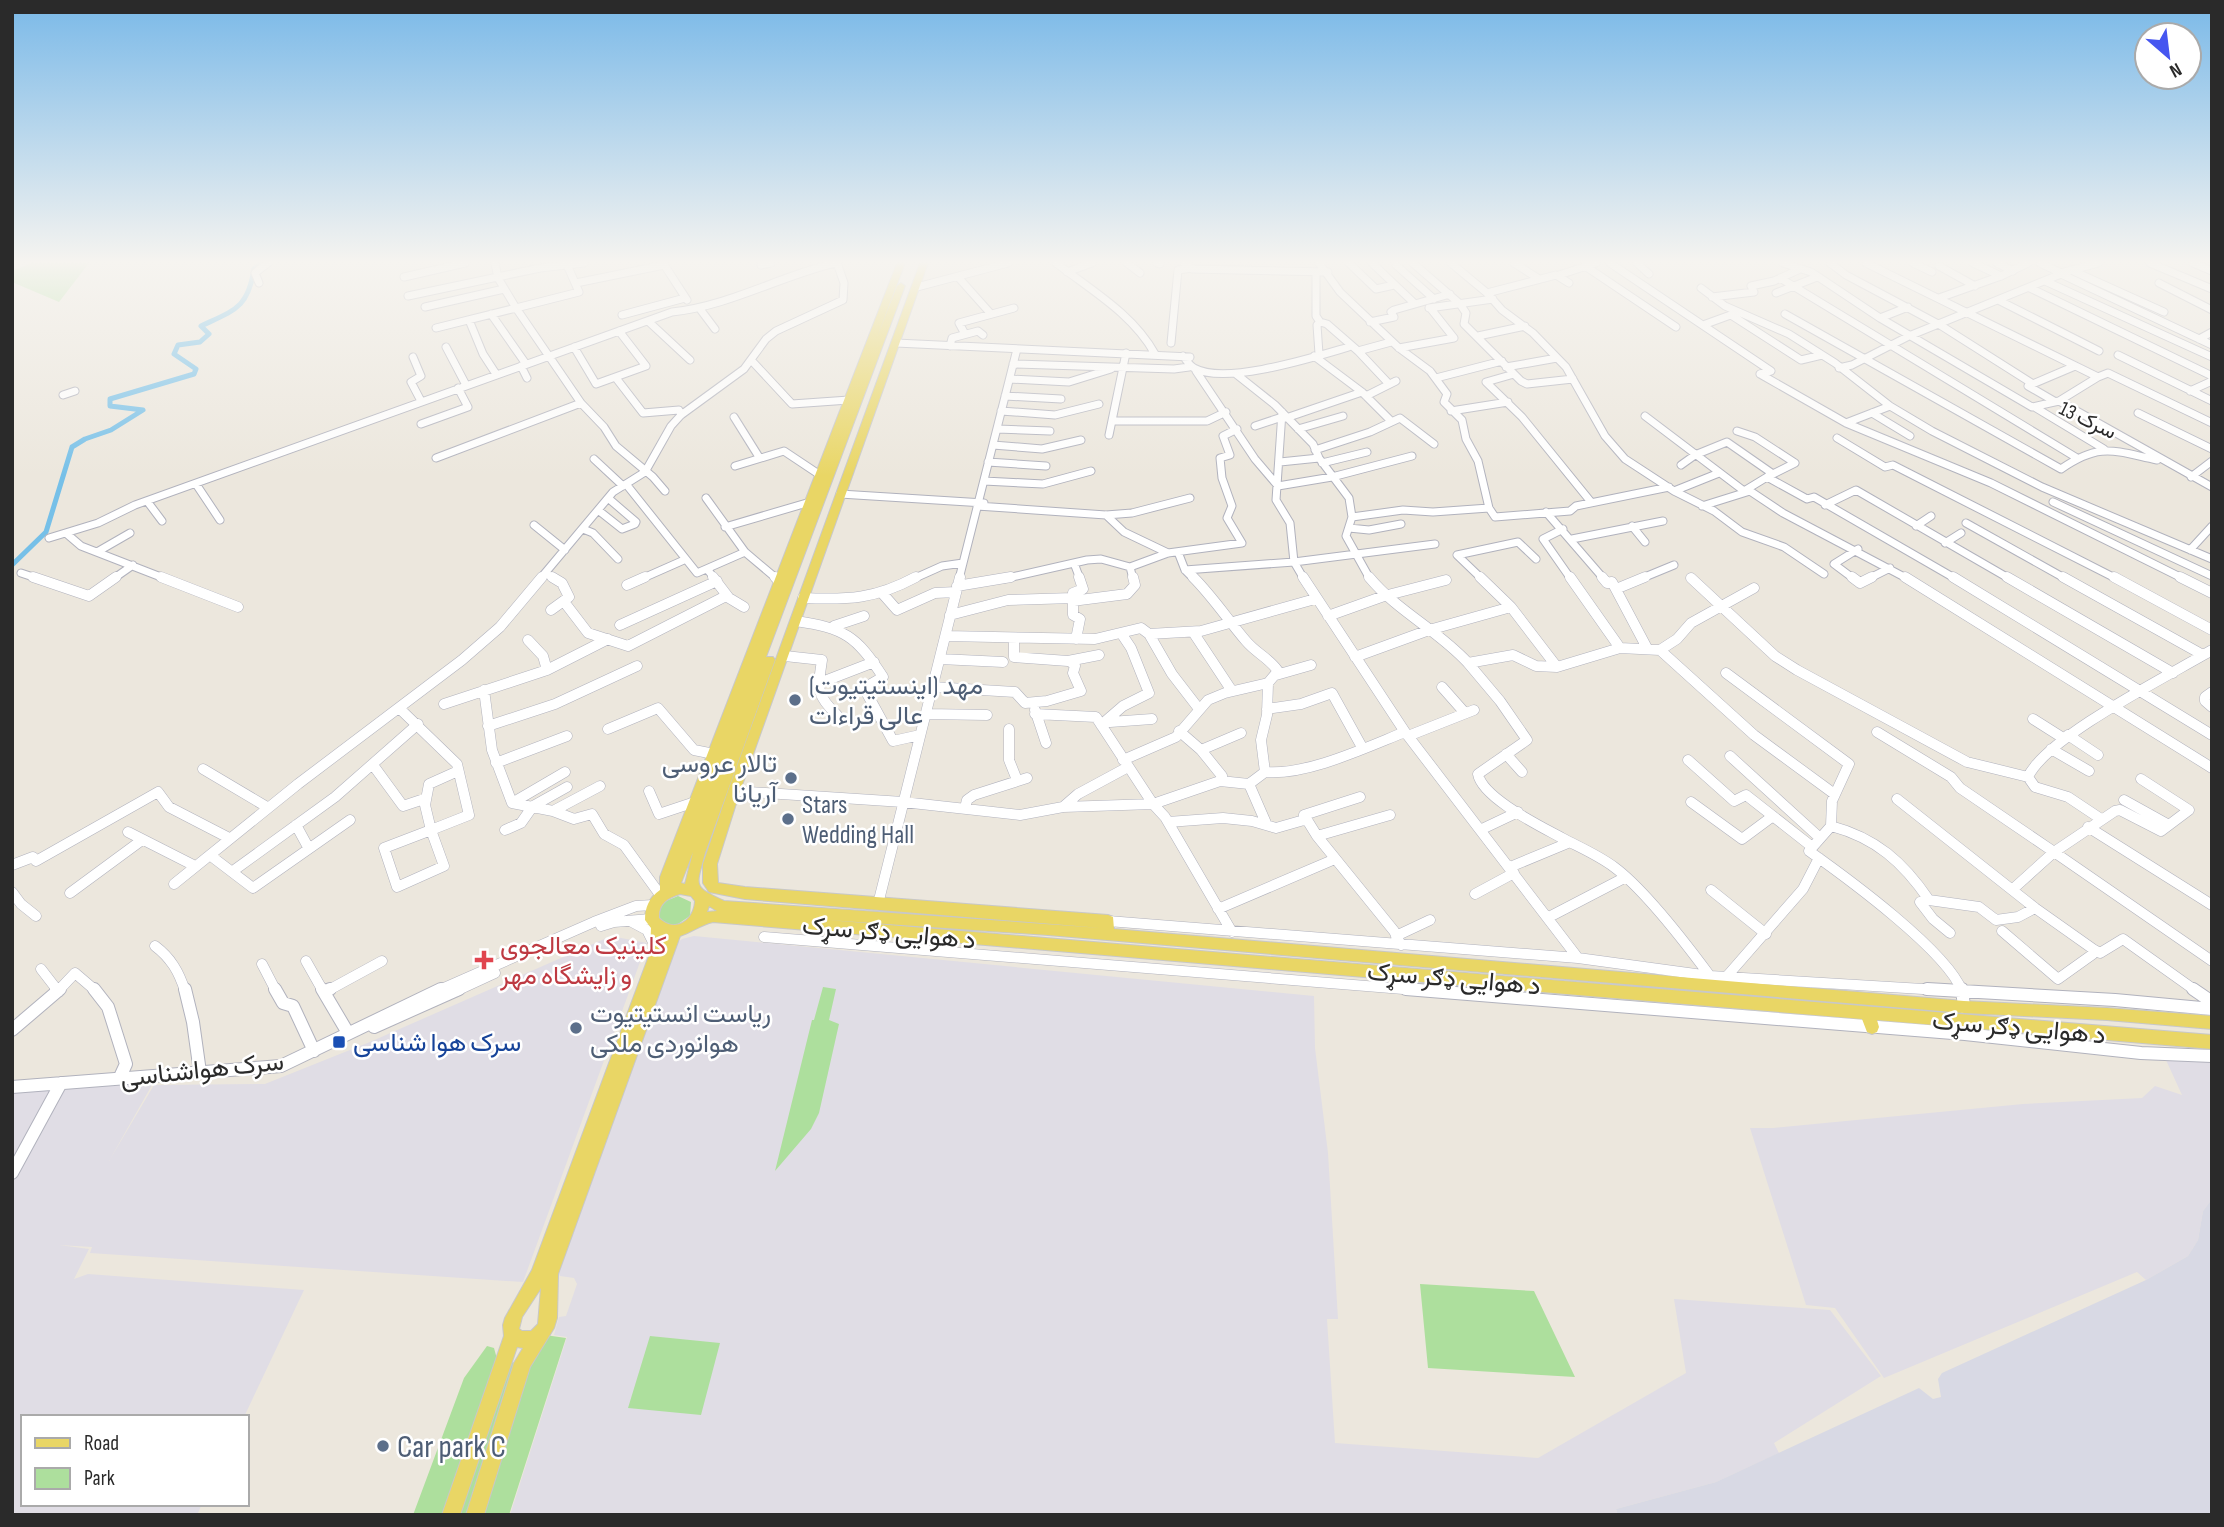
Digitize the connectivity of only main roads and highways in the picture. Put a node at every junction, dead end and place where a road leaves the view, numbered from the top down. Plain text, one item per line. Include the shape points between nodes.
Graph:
1 (874, 334) edge
2 (883, 334) edge
3 (890, 334) edge
4 (899, 334) edge
5 (697, 893) junction
6 (762, 902) junction
7 (660, 905) junction
8 (697, 920) junction
9 (1107, 928) junction
10 (675, 931) junction
11 (1710, 986) junction
12 (2212, 1023) edge
13 (2212, 1042) edge
14 (521, 1305) junction
15 (550, 1308) junction
16 (545, 1329) junction
17 (513, 1335) junction
18 (451, 1515) edge
19 (475, 1515) edge

1 - 7 main road via 778,580
2 - 7 main road
3 - 5 main road via 699,853 691,880
4 - 6 main road via 710,864 709,883 714,888
5 - 6 main road, د هوایی ډګر سړک via 723,907
5 - 7 main road, د هوایی ډګر سړک
5 - 8 main road via 703,907
6 - 9 main road, د هوایی ډګر سړک
6 - 9 main road via 878,904
7 - 10 main road
7 - 14 main road via 657,953 538,1274
8 - 10 main road
8 - 11 main road, د هوایی ډګر سړک via 713,916
9 - 11 main road, د هوایی ډګر سړک
10 - 15 main road via 550,1274
11 - 12 main road, د هوایی ډګر سړک via 1964,1000
11 - 13 main road, د هوایی ډګر سړک via 1869,1019
14 - 15 main road via 541,1300
14 - 17 main road via 511,1318
15 - 16 main road
16 - 17 main road via 532,1339
16 - 19 main road via 523,1363
17 - 18 main road

